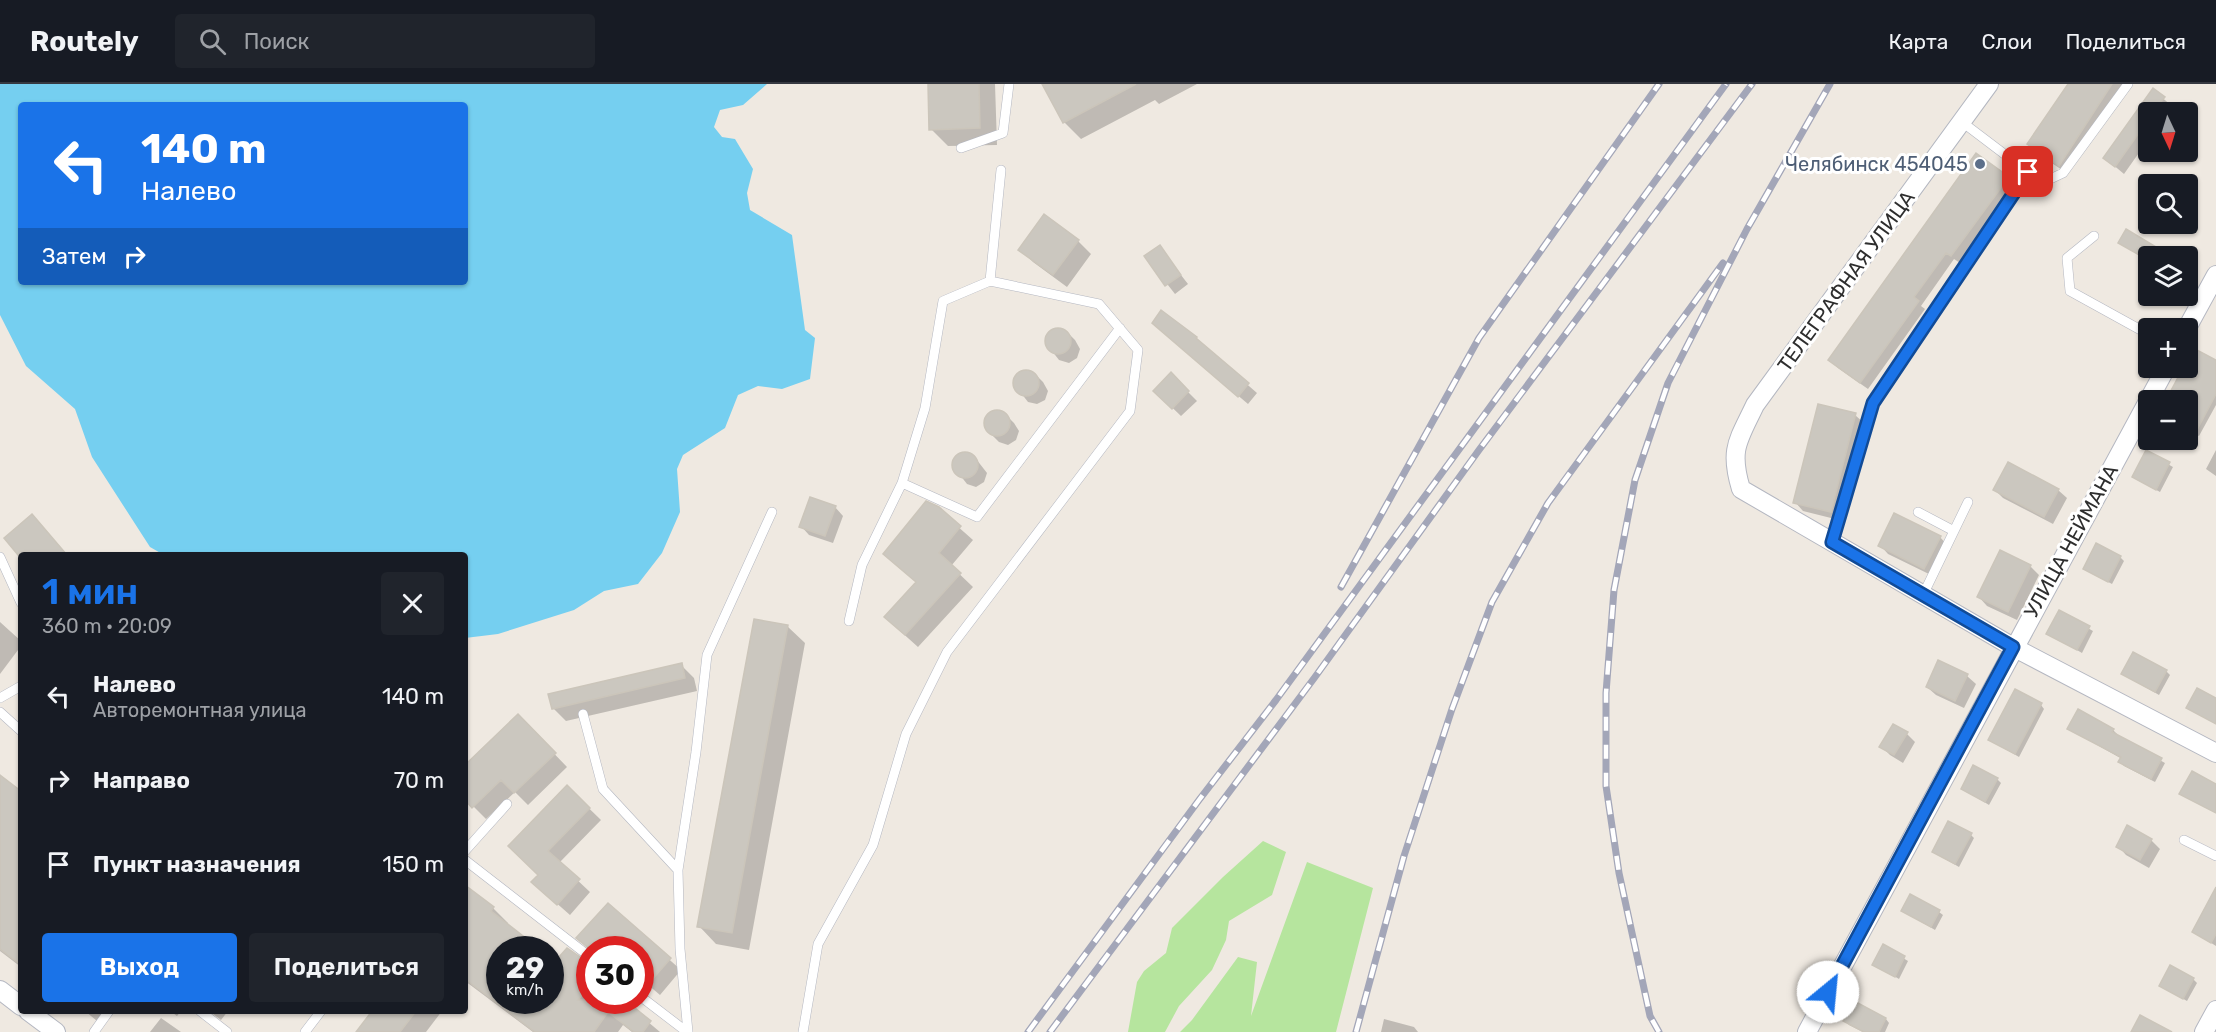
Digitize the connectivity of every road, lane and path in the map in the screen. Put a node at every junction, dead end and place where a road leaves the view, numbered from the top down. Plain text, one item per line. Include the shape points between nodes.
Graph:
1 (1009, 84) edge
2 (1989, 84) edge
3 (2128, 84) edge
4 (1962, 122) junction
5 (960, 148) dead end
6 (1000, 170) dead end
7 (2028, 172) junction
8 (2094, 236) dead end
9 (2216, 275) edge
10 (990, 281) junction
11 (2192, 318) edge
12 (1120, 328) junction
13 (2138, 328) edge
14 (2161, 378) edge
15 (902, 483) junction
16 (1968, 502) dead end
17 (772, 512) dead end
18 (1918, 512) dead end
19 (1954, 531) junction
20 (1832, 542) junction
21 (0, 559) edge
22 (1923, 595) junction
23 (18, 597) edge
24 (849, 621) dead end
25 (2013, 647) junction
26 (18, 688) edge
27 (0, 698) edge
28 (0, 712) edge
29 (583, 714) dead end
30 (18, 729) edge
31 (2216, 753) edge
32 (507, 804) dead end
33 (2184, 840) dead end
34 (468, 848) edge
35 (2216, 856) edge
36 (468, 862) edge
37 (678, 870) junction
38 (576, 946) edge
39 (0, 990) edge
40 (18, 1003) edge
41 (654, 1006) edge
42 (2216, 1010) edge
43 (38, 1014) edge
44 (107, 1014) edge
45 (204, 1014) edge
46 (319, 1014) edge
47 (56, 1032) edge
48 (94, 1032) edge
49 (227, 1032) edge
50 (304, 1032) edge
51 (688, 1032) edge
52 (803, 1032) edge
53 (1807, 1032) edge
54 (2204, 1032) edge

1 - 5 lane via 1003,133
2 - 4 street, ТЕЛЕГРАФНАЯ УЛИЦА
3 - 7 lane via 2063,173 2046,181
4 - 7 lane
4 - 20 street, ТЕЛЕГРАФНАЯ УЛИЦА via 1755,405 1735,448 1741,489
6 - 10 lane
7 - 20 lane via 1873,403
8 - 13 lane via 2067,258 2070,291
9 - 11 street
10 - 12 lane via 1099,304
10 - 15 lane via 943,301 925,408
12 - 15 lane via 977,517
12 - 52 lane via 1138,350 1130,411 947,652 906,734 873,844 818,944
14 - 25 street, УЛИЦА НЕЙМАНА
15 - 24 lane via 862,566
16 - 19 lane
17 - 37 lane via 707,655
18 - 19 lane
19 - 22 lane
20 - 22 street
21 - 23 lane
22 - 25 street
25 - 31 street
25 - 53 street, УЛИЦА НЕЙМАНА
26 - 27 lane
28 - 30 lane
29 - 37 lane via 603,789
32 - 34 lane
33 - 35 lane
36 - 38 lane
37 - 51 lane
39 - 40 street
41 - 51 lane
42 - 54 street
43 - 47 street
44 - 48 lane
45 - 49 lane
46 - 50 lane

